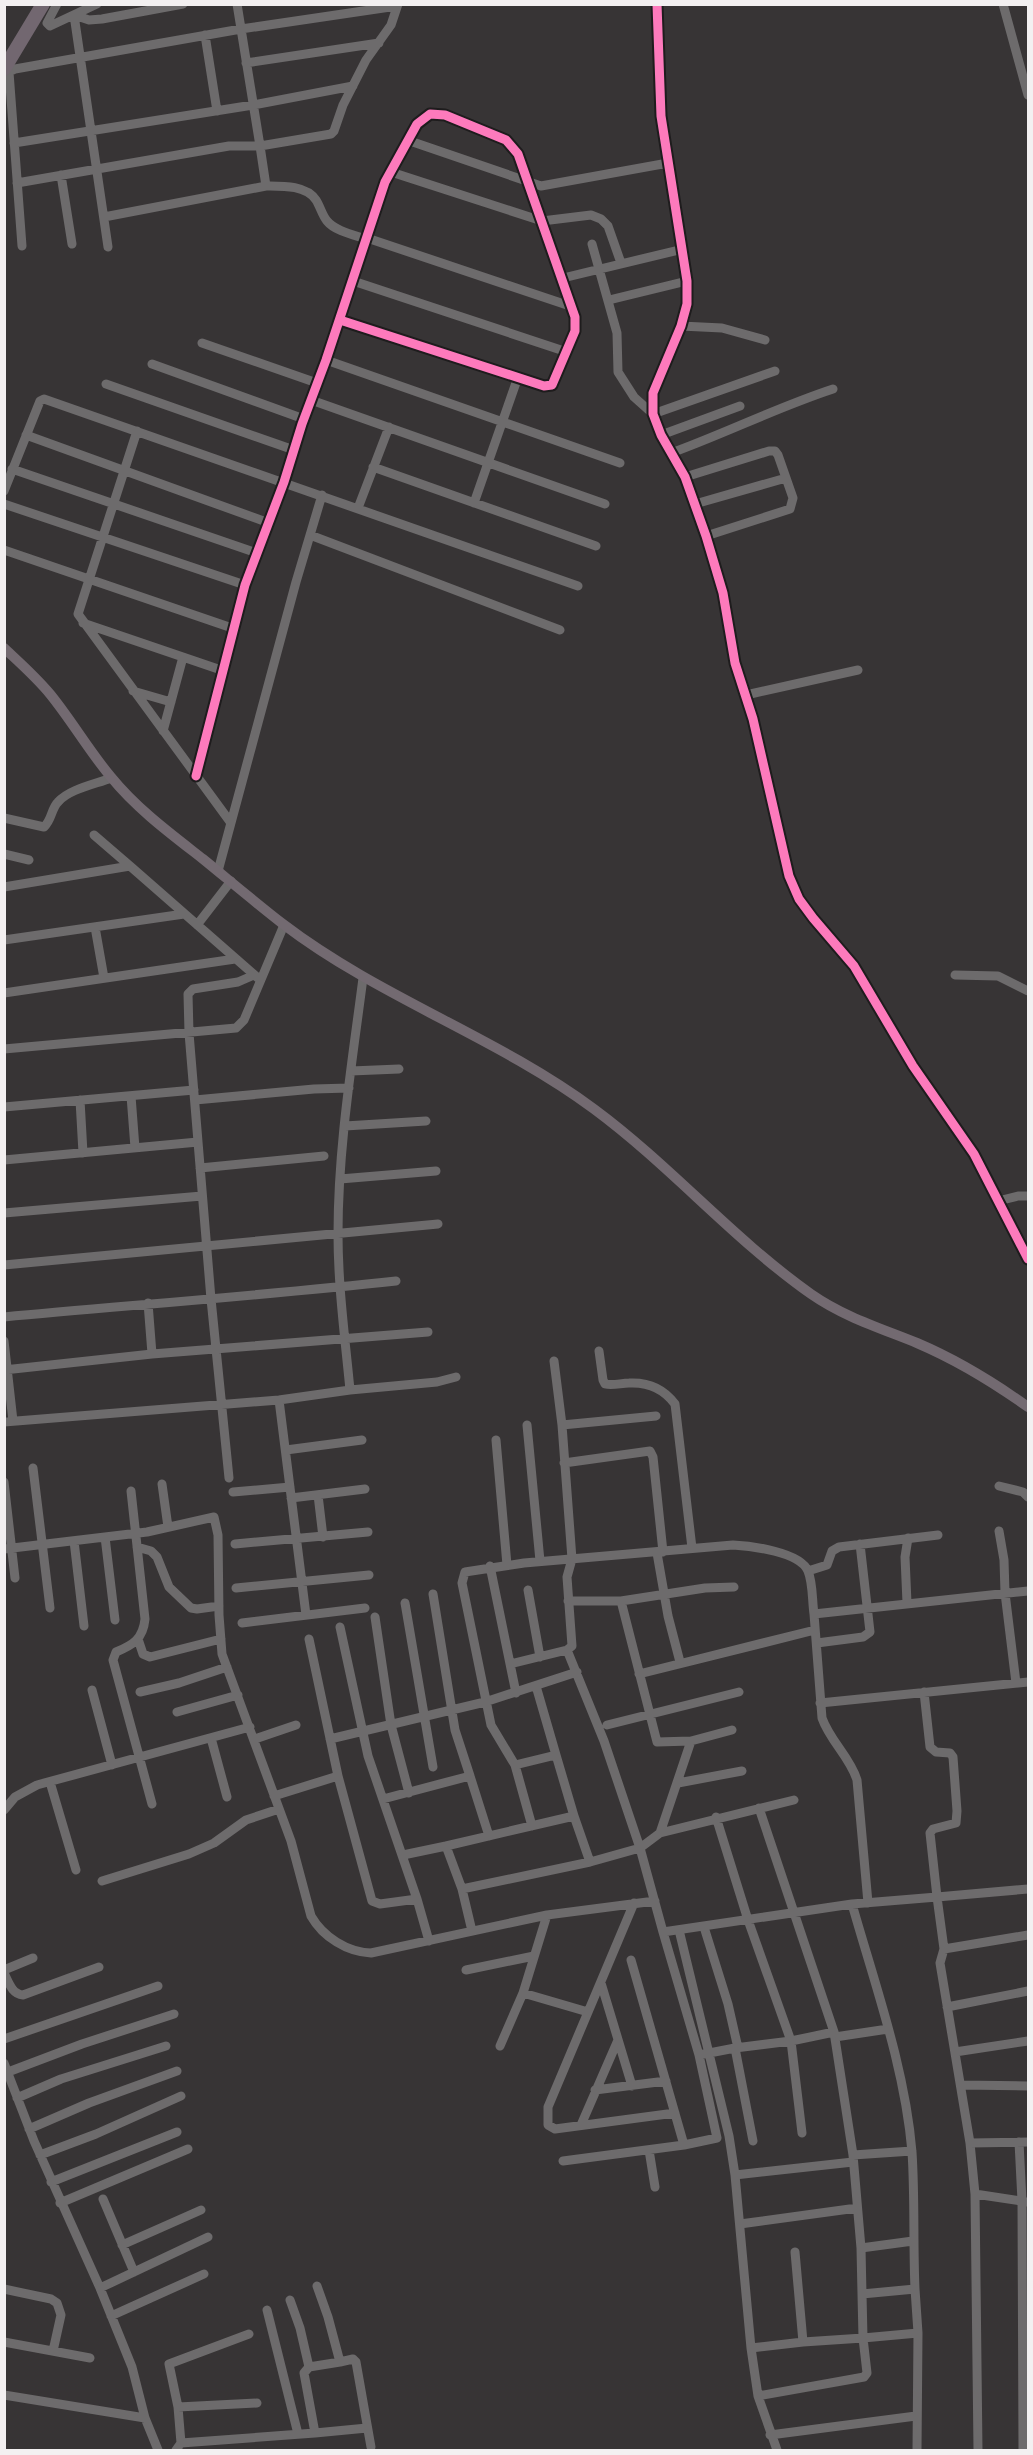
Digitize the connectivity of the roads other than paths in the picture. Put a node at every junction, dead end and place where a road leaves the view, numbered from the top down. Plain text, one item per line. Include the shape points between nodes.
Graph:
1 (43, 4) edge
2 (57, 4) edge
3 (97, 4) edge
4 (183, 4) edge
5 (237, 4) edge
6 (657, 4) edge
7 (1003, 4) edge
8 (398, 5) edge
9 (74, 15) junction
10 (241, 29) junction
11 (205, 35) junction
12 (379, 43) junction
13 (81, 57) junction
14 (246, 63) junction
15 (4, 69) edge
16 (353, 86) junction
17 (1029, 95) edge
18 (253, 105) junction
19 (217, 111) junction
20 (91, 131) junction
21 (407, 140) junction
22 (14, 143) junction
23 (260, 146) junction
24 (668, 163) junction
25 (97, 169) junction
26 (391, 172) junction
27 (62, 175) junction
28 (17, 183) junction
29 (529, 184) junction
30 (266, 186) junction
31 (104, 218) junction
32 (542, 221) junction
33 (367, 238) junction
34 (72, 244) dead end
35 (592, 244) dead end
36 (22, 246) dead end
37 (108, 248) dead end
38 (682, 249) junction
39 (621, 263) junction
40 (600, 269) junction
41 (563, 278) junction
42 (353, 281) junction
43 (687, 281) junction
44 (609, 300) junction
45 (573, 307) junction
46 (340, 320) junction
47 (681, 327) junction
48 (765, 340) dead end
49 (202, 343) dead end
50 (567, 352) junction
51 (326, 360) junction
52 (152, 364) dead end
53 (775, 371) dead end
54 (518, 377) junction
55 (317, 382) junction
56 (106, 384) dead end
57 (833, 389) dead end
58 (311, 400) junction
59 (740, 406) dead end
60 (653, 414) junction
61 (304, 419) junction
62 (503, 422) junction
63 (389, 427) junction
64 (136, 431) junction
65 (26, 435) junction
66 (661, 435) junction
67 (294, 450) junction
68 (671, 453) junction
69 (488, 462) junction
70 (620, 463) dead end
71 (374, 467) junction
72 (12, 469) junction
73 (123, 471) junction
74 (685, 477) junction
75 (786, 478) junction
76 (284, 482) junction
77 (4, 491) edge
78 (322, 495) junction
79 (474, 503) junction
80 (4, 504) edge
81 (605, 504) dead end
82 (695, 504) junction
83 (112, 505) junction
84 (358, 508) junction
85 (269, 523) junction
86 (310, 535) junction
87 (102, 536) junction
88 (706, 536) junction
89 (596, 546) dead end
90 (4, 550) edge
91 (257, 553) junction
92 (89, 578) junction
93 (245, 585) junction
94 (578, 586) dead end
95 (83, 623) junction
96 (235, 629) junction
97 (560, 630) dead end
98 (4, 648) edge
99 (183, 657) junction
100 (858, 670) dead end
101 (224, 671) junction
102 (133, 691) junction
103 (746, 695) junction
104 (171, 702) junction
105 (163, 731) junction
106 (196, 776) junction
107 (111, 778) junction
108 (4, 818) edge
109 (231, 823) junction
110 (94, 835) dead end
111 (4, 854) edge
112 (30, 861) dead end
113 (130, 866) junction
114 (218, 871) junction
115 (231, 881) junction
116 (4, 887) edge
117 (184, 914) junction
118 (197, 925) junction
119 (284, 925) junction
120 (95, 927) junction
121 (4, 940) edge
122 (235, 959) junction
123 (955, 975) dead end
124 (257, 977) junction
125 (104, 978) junction
126 (363, 978) junction
127 (1029, 991) edge
128 (4, 993) edge
129 (189, 1032) junction
130 (4, 1048) edge
131 (399, 1069) dead end
132 (351, 1071) junction
133 (349, 1088) junction
134 (195, 1095) junction
135 (131, 1096) junction
136 (80, 1100) junction
137 (4, 1107) edge
138 (426, 1121) dead end
139 (345, 1126) junction
140 (198, 1142) junction
141 (135, 1148) junction
142 (83, 1153) junction
143 (324, 1156) dead end
144 (4, 1160) edge
145 (200, 1168) junction
146 (436, 1171) dead end
147 (340, 1179) junction
148 (202, 1196) junction
149 (1029, 1196) edge
150 (998, 1201) junction
151 (4, 1213) edge
152 (438, 1224) dead end
153 (338, 1234) junction
154 (206, 1246) junction
155 (1025, 1249) edge
156 (1029, 1259) edge
157 (4, 1265) edge
158 (396, 1281) dead end
159 (340, 1287) junction
160 (211, 1299) junction
161 (148, 1303) junction
162 (4, 1317) edge
163 (428, 1332) dead end
164 (345, 1338) junction
165 (4, 1341) edge
166 (215, 1349) junction
167 (599, 1351) dead end
168 (152, 1354) junction
169 (554, 1361) dead end
170 (6, 1370) edge
171 (456, 1377) dead end
172 (350, 1390) junction
173 (279, 1400) junction
174 (221, 1404) junction
175 (1029, 1407) edge
176 (656, 1416) dead end
177 (9, 1421) edge
178 (527, 1425) dead end
179 (562, 1425) junction
180 (363, 1440) dead end
181 (496, 1440) dead end
182 (286, 1450) junction
183 (564, 1463) junction
184 (33, 1468) dead end
185 (229, 1479) dead end
186 (4, 1482) edge
187 (162, 1484) dead end
188 (999, 1486) dead end
189 (290, 1487) junction
190 (365, 1489) dead end
191 (131, 1491) dead end
192 (233, 1492) dead end
193 (318, 1495) junction
194 (1029, 1497) edge
195 (291, 1498) junction
196 (168, 1527) junction
197 (999, 1531) dead end
198 (368, 1532) dead end
199 (135, 1534) junction
200 (938, 1535) dead end
201 (323, 1537) junction
202 (105, 1538) junction
203 (296, 1539) junction
204 (909, 1539) junction
205 (74, 1541) junction
206 (235, 1544) dead end
207 (860, 1544) junction
208 (42, 1545) junction
209 (137, 1547) junction
210 (692, 1548) junction
211 (8, 1549) edge
212 (660, 1552) junction
213 (572, 1559) junction
214 (540, 1561) junction
215 (507, 1565) junction
216 (490, 1566) junction
217 (808, 1571) junction
218 (369, 1575) dead end
219 (15, 1578) dead end
220 (301, 1582) junction
221 (734, 1587) dead end
222 (236, 1588) dead end
223 (528, 1590) dead end
224 (1029, 1591) edge
225 (1005, 1593) junction
226 (433, 1594) dead end
227 (664, 1594) junction
228 (568, 1601) junction
229 (621, 1601) junction
230 (405, 1603) dead end
231 (907, 1603) junction
232 (219, 1606) junction
233 (50, 1608) dead end
234 (365, 1608) dead end
235 (868, 1608) junction
236 (814, 1614) junction
237 (306, 1615) junction
238 (375, 1617) dead end
239 (115, 1620) dead end
240 (242, 1623) dead end
241 (84, 1626) dead end
242 (340, 1627) dead end
243 (815, 1630) junction
244 (221, 1639) junction
245 (309, 1639) dead end
246 (138, 1640) junction
247 (816, 1643) junction
248 (567, 1650) junction
249 (540, 1657) junction
250 (680, 1662) junction
251 (510, 1664) junction
252 (227, 1666) junction
253 (577, 1672) junction
254 (639, 1674) junction
255 (1029, 1682) edge
256 (1016, 1683) junction
257 (536, 1686) junction
258 (92, 1690) dead end
259 (140, 1692) dead end
260 (739, 1692) dead end
261 (924, 1692) junction
262 (516, 1693) junction
263 (238, 1695) junction
264 (485, 1702) junction
265 (820, 1703) junction
266 (452, 1710) junction
267 (177, 1712) dead end
268 (649, 1714) junction
269 (424, 1717) junction
270 (296, 1725) dead end
271 (391, 1725) junction
272 (607, 1725) dead end
273 (250, 1727) junction
274 (732, 1730) dead end
275 (361, 1731) junction
276 (211, 1738) junction
277 (330, 1738) junction
278 (255, 1739) junction
279 (691, 1741) junction
280 (556, 1755) junction
281 (140, 1757) junction
282 (112, 1765) junction
283 (515, 1765) junction
284 (433, 1767) dead end
285 (742, 1771) dead end
286 (338, 1776) junction
287 (470, 1776) junction
288 (50, 1782) junction
289 (678, 1783) junction
290 (409, 1793) junction
291 (274, 1796) junction
292 (228, 1797) dead end
293 (383, 1799) junction
294 (794, 1800) dead end
295 (152, 1804) dead end
296 (759, 1808) junction
297 (279, 1809) junction
298 (4, 1810) edge
299 (574, 1816) junction
300 (717, 1817) junction
301 (532, 1826) junction
302 (660, 1833) junction
303 (489, 1836) junction
304 (446, 1846) junction
305 (640, 1848) junction
306 (403, 1855) junction
307 (590, 1862) junction
308 (75, 1870) dead end
309 (102, 1881) dead end
310 (462, 1889) junction
311 (1029, 1889) edge
312 (937, 1897) junction
313 (417, 1899) junction
314 (656, 1901) junction
315 (868, 1903) junction
316 (634, 1904) junction
317 (852, 1904) junction
318 (795, 1912) junction
319 (547, 1915) junction
320 (748, 1920) junction
321 (704, 1927) junction
322 (679, 1930) junction
323 (472, 1931) junction
324 (663, 1932) junction
325 (1029, 1935) edge
326 (429, 1941) junction
327 (944, 1949) junction
328 (534, 1956) junction
329 (33, 1959) dead end
330 (632, 1960) dead end
331 (99, 1967) dead end
332 (466, 1970) dead end
333 (4, 1972) edge
334 (601, 1983) junction
335 (158, 1986) dead end
336 (1029, 1991) edge
337 (523, 1993) junction
338 (947, 2007) junction
339 (588, 2012) junction
340 (174, 2014) dead end
341 (888, 2029) junction
342 (835, 2034) junction
343 (4, 2039) edge
344 (618, 2040) junction
345 (791, 2041) junction
346 (1029, 2041) edge
347 (166, 2046) dead end
348 (500, 2046) dead end
349 (736, 2048) junction
350 (955, 2052) junction
351 (710, 2053) junction
352 (699, 2055) junction
353 (6, 2068) edge
354 (177, 2071) dead end
355 (666, 2081) junction
356 (961, 2085) junction
357 (632, 2086) junction
358 (1029, 2086) edge
359 (595, 2090) junction
360 (182, 2096) dead end
361 (17, 2098) junction
362 (675, 2113) junction
363 (581, 2125) junction
364 (29, 2129) junction
365 (177, 2132) dead end
366 (802, 2133) dead end
367 (729, 2136) junction
368 (717, 2138) junction
369 (753, 2141) dead end
370 (1024, 2142) edge
371 (970, 2143) junction
372 (684, 2145) junction
373 (188, 2149) dead end
374 (649, 2150) junction
375 (912, 2151) junction
376 (40, 2155) junction
377 (853, 2159) junction
378 (563, 2161) dead end
379 (735, 2175) junction
380 (51, 2182) junction
381 (655, 2187) dead end
382 (975, 2194) junction
383 (103, 2199) dead end
384 (1025, 2201) edge
385 (60, 2203) junction
386 (857, 2208) junction
387 (201, 2210) dead end
388 (740, 2224) junction
389 (208, 2237) dead end
390 (913, 2241) junction
391 (122, 2245) junction
392 (861, 2248) junction
393 (795, 2252) dead end
394 (134, 2272) junction
395 (204, 2274) dead end
396 (317, 2286) dead end
397 (100, 2288) junction
398 (4, 2289) edge
399 (915, 2289) junction
400 (862, 2294) junction
401 (290, 2300) dead end
402 (267, 2310) dead end
403 (111, 2316) junction
404 (918, 2333) junction
405 (249, 2334) dead end
406 (863, 2338) junction
407 (4, 2342) edge
408 (803, 2342) junction
409 (751, 2348) junction
410 (53, 2351) junction
411 (90, 2358) dead end
412 (340, 2362) junction
413 (309, 2367) junction
414 (4, 2395) edge
415 (758, 2396) junction
416 (257, 2403) dead end
417 (178, 2407) junction
418 (1025, 2409) edge
419 (916, 2415) junction
420 (145, 2418) junction
421 (367, 2428) junction
422 (315, 2433) junction
423 (298, 2434) junction
424 (770, 2435) junction
425 (179, 2447) edge
426 (371, 2447) dead end
427 (158, 2451) edge
428 (777, 2451) edge
429 (917, 2451) edge
430 (978, 2451) edge
431 (1023, 2451) edge

1 - 15 highway
2 - 9 street via 47,23 50,26
3 - 9 street
4 - 9 street via 102,19
5 - 10 street
6 - 24 street via 661,116
7 - 17 street
8 - 10 street
8 - 12 street via 391,26
9 - 13 street
10 - 11 street
10 - 14 street
11 - 13 street
11 - 19 street
12 - 14 street
12 - 16 street
13 - 20 street
13 - 22 street via 9,72
14 - 18 street
16 - 18 street
16 - 23 street via 331,134
18 - 19 street
18 - 23 street
19 - 20 street
20 - 22 street
20 - 25 street
21 - 26 street
21 - 29 street
21 - 29 street via 425,116 445,114 512,144
22 - 28 street
23 - 25 street via 229,146
23 - 30 street
24 - 29 street via 552,185
24 - 38 street
25 - 27 street
25 - 31 street
26 - 32 street
26 - 33 street
27 - 28 street
27 - 34 street
28 - 36 street
29 - 32 street
30 - 31 street
30 - 33 street via 288,186 308,192 315,197 328,222
31 - 37 street
32 - 39 street via 591,214 601,219 608,226
32 - 41 street
33 - 42 street
33 - 45 street
35 - 40 street
38 - 39 street
38 - 43 street
39 - 40 street
40 - 41 street
40 - 44 street
41 - 45 street
42 - 46 street
42 - 50 street
43 - 44 street
43 - 47 street
44 - 60 street via 617,333 618,372 634,397
45 - 50 street via 575,332
46 - 51 street
46 - 54 street
47 - 48 street via 722,328
47 - 60 street via 659,373 653,393
49 - 55 street
50 - 54 street via 552,385
51 - 55 street
51 - 62 street
52 - 61 street
53 - 60 street
54 - 62 street
55 - 58 street
56 - 67 street
57 - 68 street
58 - 61 street
58 - 63 street
59 - 66 street
60 - 66 street
61 - 67 street
62 - 69 street
62 - 70 street
63 - 69 street
63 - 71 street
64 - 65 street via 42,399
64 - 73 street
64 - 76 street
65 - 72 street
65 - 73 street
66 - 68 street
67 - 76 street
68 - 74 street
69 - 79 street
69 - 81 street
71 - 79 street
71 - 84 street
72 - 77 street
72 - 83 street
73 - 83 street
73 - 85 street
74 - 75 street via 775,451
74 - 82 street
75 - 82 street
75 - 88 street via 793,498 790,509
76 - 78 street
76 - 85 street
78 - 84 street
78 - 86 street
79 - 89 street
80 - 87 street
82 - 88 street
83 - 87 street
83 - 91 street
84 - 94 street
85 - 91 street
86 - 97 street
86 - 109 street
87 - 92 street
87 - 93 street
88 - 103 street
90 - 92 street
91 - 93 street
92 - 95 street via 78,609
92 - 96 street
93 - 96 street
95 - 99 street
95 - 102 street
96 - 101 street
98 - 107 main road via 47,690
99 - 101 street
99 - 104 street
100 - 103 street
101 - 106 street
102 - 104 street
102 - 105 street
103 - 150 street via 789,876 799,898 854,966 913,1066 974,1154
104 - 105 street
105 - 106 street
106 - 109 street
107 - 108 street via 65,796 44,827
107 - 114 main road via 148,816
109 - 114 street
110 - 113 street
111 - 112 street
113 - 116 street
113 - 117 street
114 - 115 main road
115 - 118 street
115 - 119 main road
117 - 118 street
117 - 120 street
118 - 122 street
119 - 124 street
119 - 126 main road
120 - 121 street
120 - 125 street
122 - 124 street
122 - 125 street
123 - 127 street via 998,976
124 - 129 street via 244,1020 236,1028
124 - 129 street via 190,991
125 - 128 street
126 - 132 street
126 - 175 main road via 510,1054 579,1099 655,1159 720,1220 812,1295 841,1312 949,1357
129 - 130 street
129 - 134 street
131 - 132 street
132 - 133 street
133 - 134 street
133 - 139 street
134 - 135 street
134 - 140 street
135 - 136 street
135 - 141 street
136 - 137 street
136 - 142 street
138 - 139 street
139 - 147 street
140 - 141 street
140 - 145 street
141 - 142 street
142 - 144 street
143 - 145 street
145 - 148 street
146 - 147 street
147 - 153 street
148 - 151 street
148 - 154 street
149 - 150 street
150 - 155 street
152 - 153 street
153 - 154 street
153 - 159 street
154 - 157 street
154 - 160 street
155 - 156 street
158 - 159 street
159 - 160 street
159 - 164 street
160 - 161 street
160 - 166 street
161 - 162 street
161 - 168 street
163 - 164 street
164 - 166 street
164 - 172 street
165 - 170 street
166 - 168 street
166 - 174 street
167 - 210 street via 605,1384 652,1386 668,1394 675,1404
168 - 170 street
169 - 179 street
170 - 177 street
171 - 172 street
172 - 173 street
173 - 174 street
173 - 182 street
174 - 177 street
174 - 185 street
176 - 179 street
178 - 214 street
179 - 183 street
180 - 182 street
181 - 215 street
182 - 189 street
183 - 212 street via 650,1451
183 - 213 street
184 - 208 street
186 - 211 street
187 - 196 street
188 - 194 street
189 - 192 street
189 - 195 street
190 - 193 street
191 - 199 street
193 - 195 street
193 - 201 street
195 - 203 street
196 - 199 street
196 - 232 street via 209,1517 216,1520
197 - 225 street
198 - 201 street
199 - 202 street
199 - 209 street
200 - 204 street
201 - 203 street
202 - 205 street
202 - 239 street
203 - 206 street
203 - 220 street
204 - 207 street
204 - 231 street via 905,1557
205 - 208 street
205 - 241 street
207 - 217 street via 835,1549 827,1565
207 - 235 street
208 - 211 street
208 - 233 street
209 - 232 street via 158,1557 169,1587 190,1608
209 - 246 street via 145,1619
210 - 212 street
210 - 217 street via 752,1546 795,1558
211 - 219 street
212 - 213 street
212 - 227 street
213 - 214 street
213 - 228 street via 567,1577
214 - 215 street
215 - 216 street
216 - 251 street
216 - 264 street via 465,1572 462,1583
217 - 236 street
218 - 220 street
220 - 222 street
220 - 237 street
221 - 227 street
223 - 249 street
224 - 225 street
225 - 231 street
225 - 256 street
226 - 266 street
227 - 229 street
227 - 250 street
228 - 229 street
228 - 248 street via 573,1644
229 - 254 street
230 - 269 street
231 - 235 street
232 - 244 street
234 - 237 street
235 - 236 street
235 - 247 street via 868,1635
236 - 243 street
237 - 240 street
238 - 271 street
242 - 275 street
243 - 247 street
243 - 250 street
244 - 246 street via 150,1658 143,1654
244 - 252 street
245 - 277 street
246 - 281 street via 116,1652 112,1660
247 - 265 street
248 - 249 street
248 - 253 street
249 - 251 street
250 - 254 street
251 - 262 street
252 - 259 street
252 - 263 street
253 - 257 street
253 - 305 street
254 - 268 street
255 - 256 street
256 - 261 street
257 - 262 street
257 - 280 street
258 - 282 street
260 - 268 street
261 - 265 street
261 - 312 street via 930,1748 953,1757 957,1811 956,1823 930,1833
262 - 264 street
263 - 267 street
263 - 273 street
264 - 266 street
264 - 283 street via 493,1730
265 - 315 street via 827,1731 857,1780
266 - 269 street
266 - 287 street
268 - 272 street
268 - 279 street via 657,1742
269 - 271 street
269 - 284 street
270 - 278 street
271 - 275 street
271 - 290 street
273 - 276 street
273 - 278 street
274 - 279 street
275 - 277 street
275 - 293 street
276 - 281 street
276 - 292 street
277 - 286 street
278 - 291 street
279 - 289 street
280 - 283 street
280 - 299 street
281 - 282 street
281 - 295 street
282 - 288 street
283 - 301 street
285 - 289 street
286 - 291 street
286 - 313 street via 372,1901 380,1904
287 - 290 street
287 - 303 street
288 - 298 street via 27,1789
288 - 308 street
289 - 302 street
290 - 293 street
291 - 297 street
293 - 306 street
294 - 296 street
296 - 300 street
296 - 318 street
297 - 309 street via 246,1820 214,1843 189,1854
297 - 326 street via 318,1928 332,1940 365,1953
299 - 301 street
299 - 307 street
300 - 302 street
300 - 320 street
301 - 303 street
302 - 305 street
303 - 304 street
304 - 306 street
304 - 310 street
305 - 307 street
305 - 314 street
306 - 313 street
307 - 310 street
310 - 323 street
311 - 312 street
312 - 315 street
312 - 327 street
313 - 326 street
314 - 316 street
314 - 324 street
315 - 317 street
316 - 319 street
316 - 334 street
317 - 318 street
317 - 341 street
318 - 320 street
318 - 342 street
319 - 323 street
319 - 328 street
320 - 321 street
320 - 345 street
321 - 322 street
321 - 349 street via 728,2004
322 - 324 street
322 - 351 street
323 - 326 street
324 - 352 street
325 - 327 street
327 - 338 street via 940,1963
328 - 332 street
328 - 337 street
329 - 333 street
330 - 355 street
331 - 333 street via 23,1995 12,1989
334 - 339 street
334 - 344 street
335 - 343 street
336 - 338 street
337 - 339 street
337 - 348 street
338 - 350 street
339 - 363 street via 547,2114 551,2128
340 - 353 street
341 - 342 street
341 - 375 street
342 - 345 street
342 - 377 street
344 - 357 street
344 - 359 street
345 - 349 street
345 - 366 street
346 - 350 street
347 - 361 street via 61,2079
349 - 351 street
349 - 369 street
350 - 356 street
351 - 352 street
351 - 367 street
352 - 368 street
353 - 361 street
354 - 364 street
355 - 357 street
355 - 362 street
356 - 358 street
356 - 371 street
357 - 359 street
359 - 363 street
360 - 376 street
361 - 364 street
362 - 363 street
362 - 372 street
364 - 376 street
365 - 380 street
367 - 368 street
367 - 379 street
368 - 372 street
370 - 371 street
370 - 384 street
371 - 382 street
372 - 374 street
373 - 385 street
374 - 378 street
374 - 381 street
375 - 377 street
375 - 390 street
376 - 380 street
377 - 379 street
377 - 386 street
379 - 388 street
380 - 385 street
382 - 384 street
382 - 430 street
383 - 391 street
384 - 418 street
385 - 397 street
386 - 388 street
386 - 392 street
387 - 391 street
388 - 409 street
389 - 394 street
390 - 392 street
390 - 399 street
391 - 394 street
392 - 400 street
393 - 408 street
394 - 397 street
395 - 403 street
396 - 412 street
397 - 403 street
398 - 410 street via 57,2302 60,2315
399 - 400 street
399 - 404 street
400 - 406 street
401 - 413 street
402 - 423 street
403 - 420 street via 132,2367
404 - 406 street
404 - 419 street
405 - 417 street via 169,2364
406 - 408 street
406 - 415 street via 867,2373 864,2377
407 - 410 street
408 - 409 street
409 - 415 street
410 - 411 street
412 - 413 street
412 - 421 street via 356,2362
413 - 422 street via 304,2373
414 - 420 street
415 - 424 street
416 - 417 street
417 - 425 street
418 - 431 street
419 - 424 street
419 - 429 street
420 - 427 street
421 - 422 street
421 - 426 street
422 - 423 street
423 - 425 street
424 - 428 street

